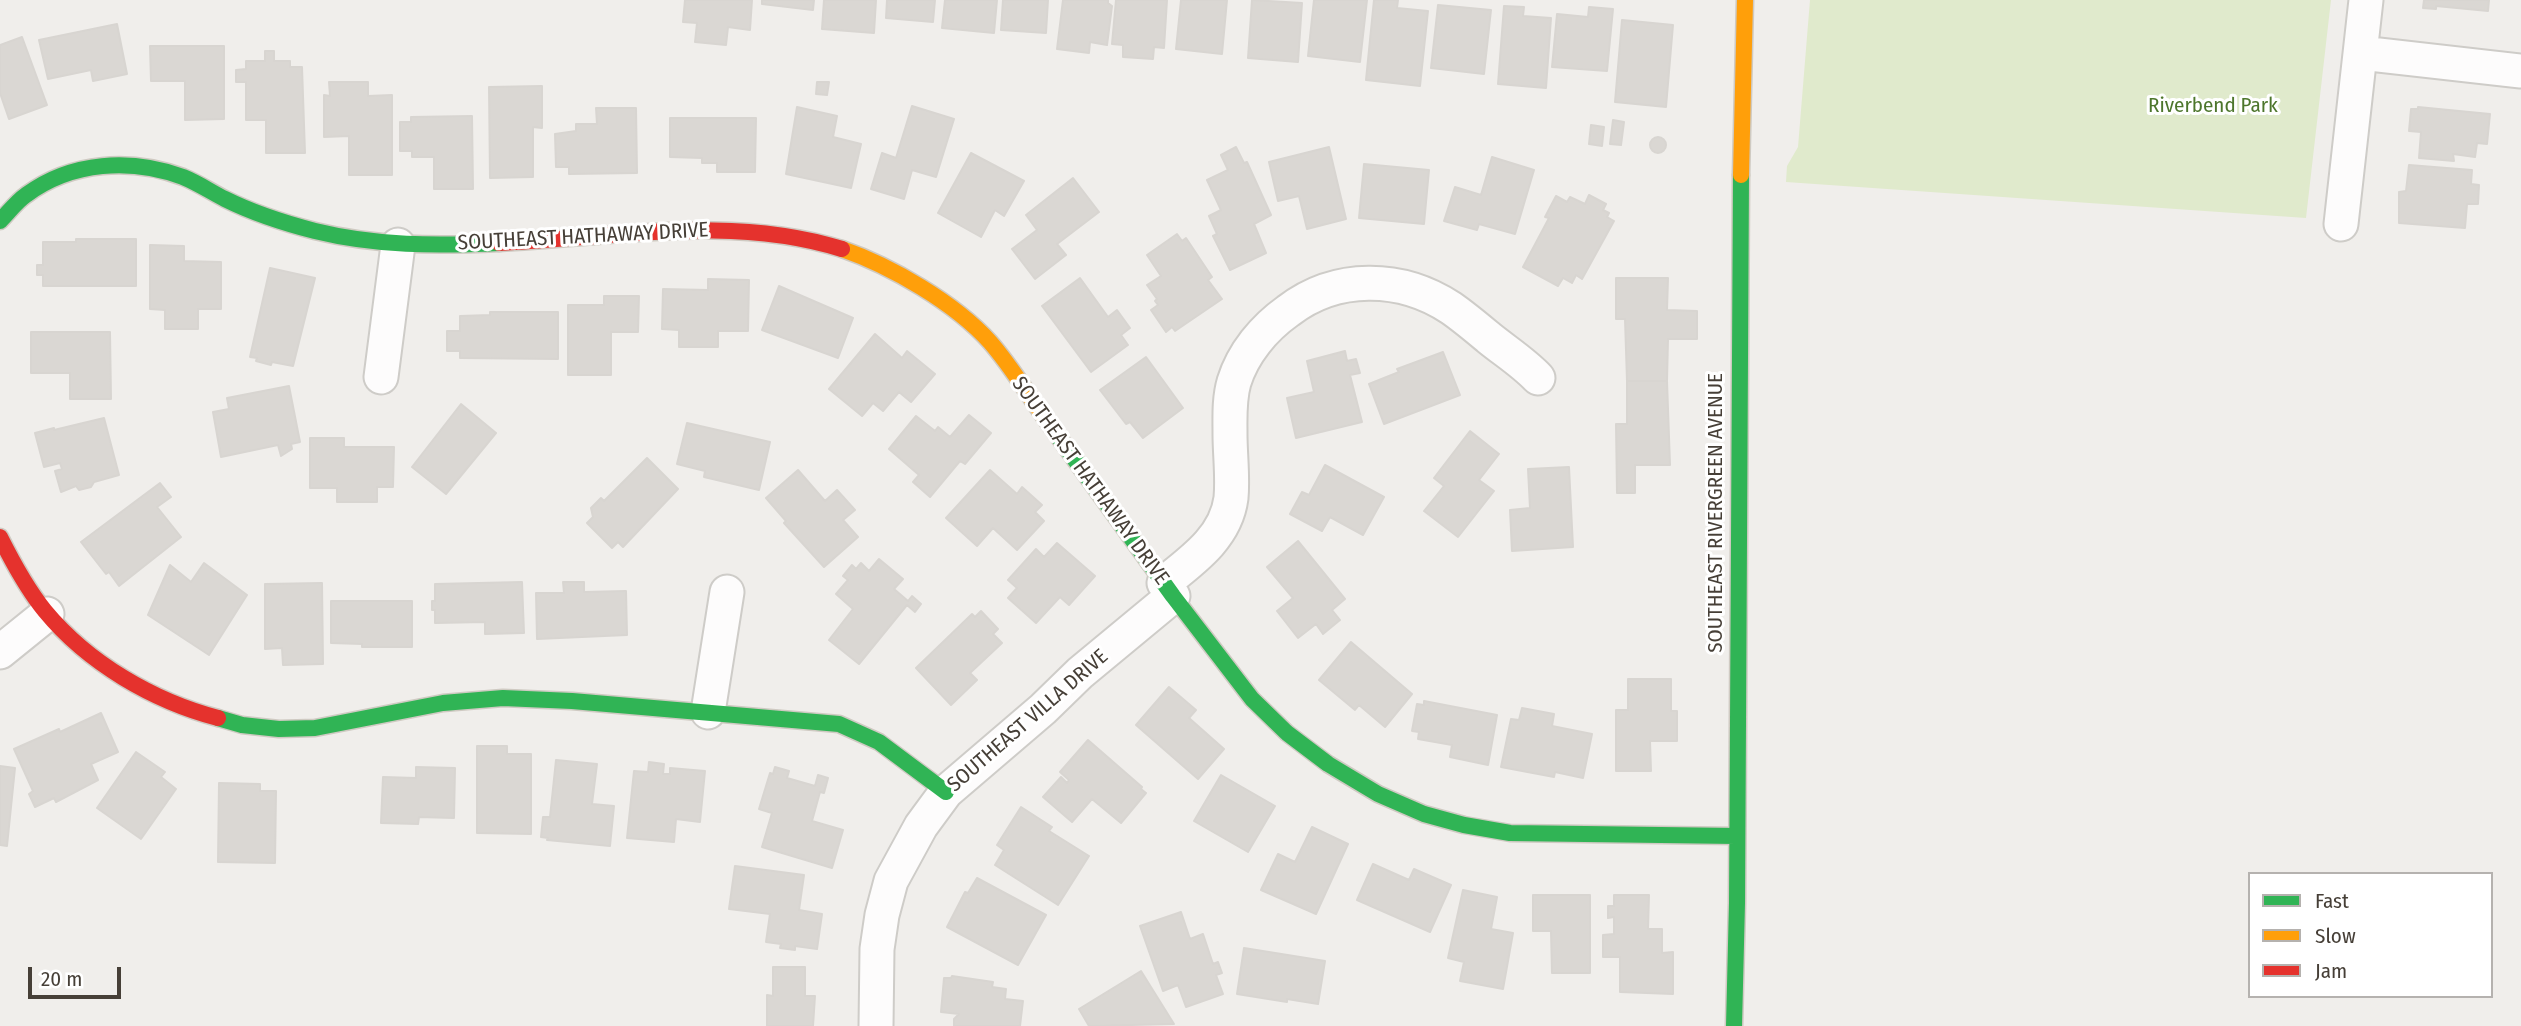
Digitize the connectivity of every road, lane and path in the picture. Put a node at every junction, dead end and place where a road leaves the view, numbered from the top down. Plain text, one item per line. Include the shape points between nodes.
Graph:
1 (1745, 0) edge
2 (2366, 0) edge
3 (2361, 52) junction
4 (2521, 71) edge
5 (0, 220) edge
6 (2341, 224) dead end
7 (398, 245) junction
8 (381, 377) dead end
9 (1538, 378) dead end
10 (0, 537) edge
11 (1169, 589) junction
12 (727, 592) dead end
13 (47, 614) junction
14 (0, 652) edge
15 (708, 712) junction
16 (946, 792) junction
17 (1736, 836) junction
18 (876, 1026) edge
19 (1734, 1026) edge

1 - 17 street, SOUTHEAST RIVERGREEN AVENUE via 1738,276
2 - 3 street
3 - 4 street
3 - 6 street
5 - 7 street, SOUTHEAST HATHAWAY DRIVE via 27,194 76,170 143,166 182,177 278,220
7 - 8 street
7 - 11 street, SOUTHEAST HATHAWAY DRIVE via 732,229 827,243 881,265 928,291 990,342
9 - 11 street, SOUTHEAST VILLA DRIVE via 1428,295 1390,284 1361,282 1302,300 1271,323 1249,350 1234,381 1227,516 1213,541
10 - 13 street
11 - 16 street, SOUTHEAST VILLA DRIVE via 1043,709
11 - 17 street, SOUTHEAST HATHAWAY DRIVE via 1252,699 1287,733 1378,794 1423,814 1510,833
12 - 15 street
13 - 14 street
13 - 15 street via 104,666 154,696 246,725 313,728 425,705 486,698
15 - 16 street via 839,724 879,742
16 - 18 street, SOUTHEAST VILLA DRIVE via 891,881 877,949
17 - 19 street, SOUTHEAST RIVERGREEN AVENUE

